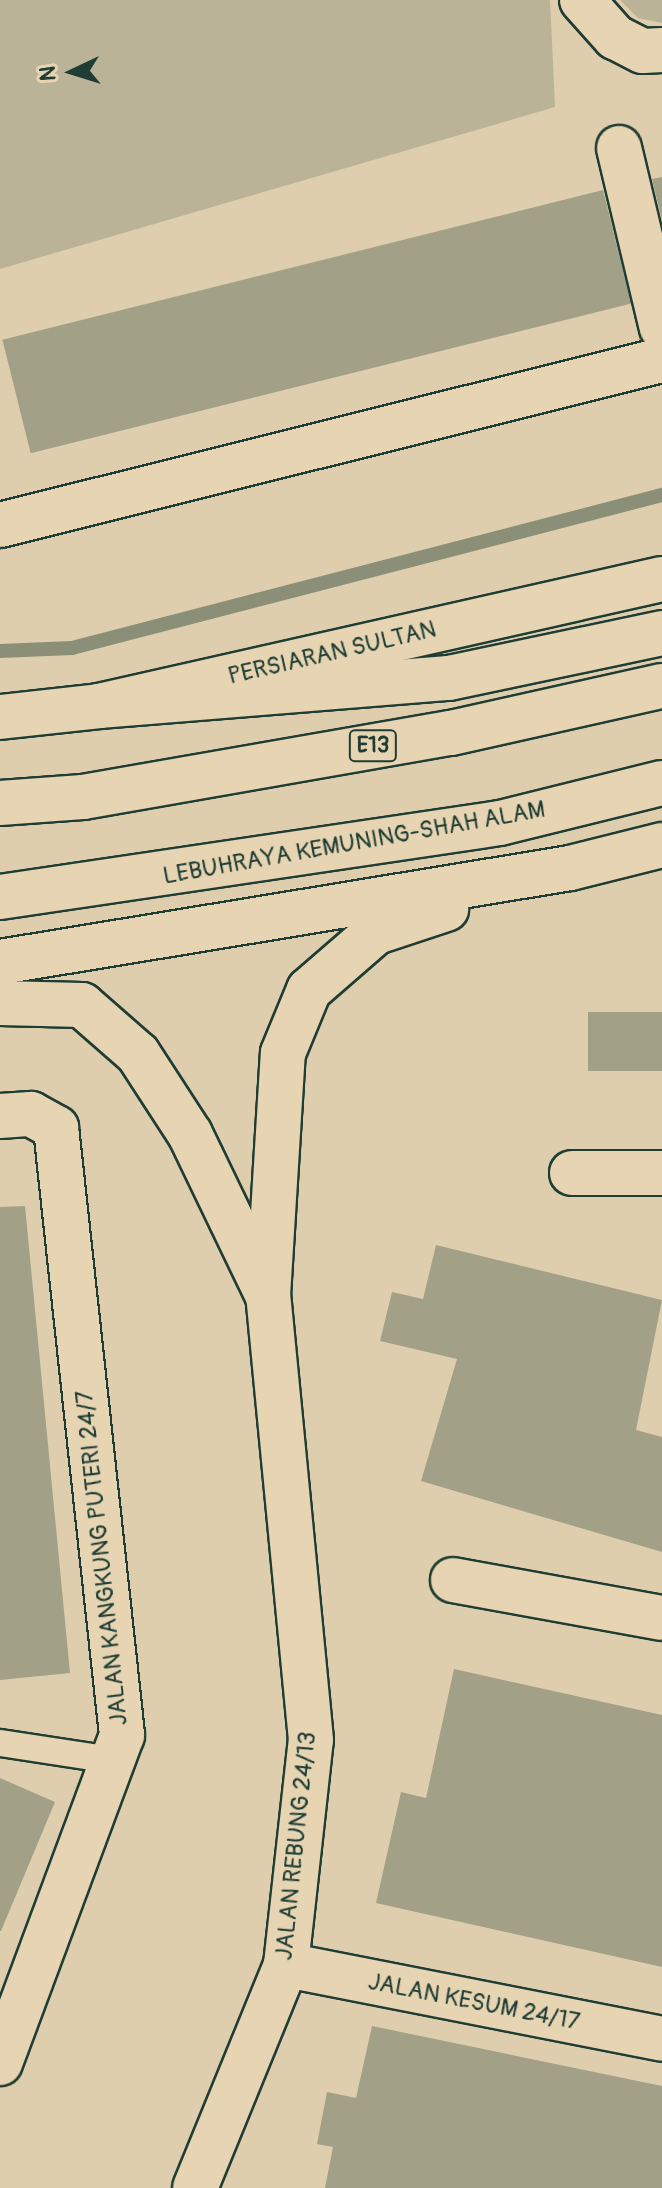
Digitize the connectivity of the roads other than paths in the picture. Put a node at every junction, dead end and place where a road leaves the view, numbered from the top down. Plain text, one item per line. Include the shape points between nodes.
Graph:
1 (582, 0) edge
2 (662, 50) edge
3 (619, 148) dead end
4 (662, 328) edge
5 (662, 360) edge
6 (0, 525) edge
7 (662, 579) edge
8 (662, 633) edge
9 (662, 686) edge
10 (99, 706) junction
11 (0, 717) edge
12 (662, 783) edge
13 (0, 803) edge
14 (662, 845) edge
15 (570, 868) junction
16 (0, 897) edge
17 (0, 962) edge
18 (0, 1003) edge
19 (0, 1116) edge
20 (572, 1173) dead end
21 (662, 1173) edge
22 (268, 1296) junction
23 (453, 1580) dead end
24 (662, 1618) edge
25 (0, 1743) edge
26 (118, 1761) junction
27 (286, 1965) junction
28 (662, 2039) edge
29 (0, 2063) edge
30 (195, 2188) edge

1 - 2 main road via 615,37 643,51
3 - 4 main road
5 - 6 main road
7 - 10 main road, PERSIARAN SULTAN
8 - 10 main road via 449,678
9 - 13 main road, E13 via 451,733 83,797
10 - 11 main road, PERSIARAN SULTAN
12 - 16 main road, LEBUHRAYA KEMUNING-SHAH ALAM via 500,823
14 - 15 main road
15 - 17 main road
15 - 22 main road via 376,932 309,990 283,1053
18 - 22 main road via 82,1005 138,1054 190,1134
19 - 26 main road, JALAN KANGKUNG PUTERI 24/7 via 31,1114 56,1128 122,1735
20 - 21 main road
22 - 27 main road, JALAN REBUNG 24/13 via 311,1740
23 - 24 main road
25 - 26 lane
26 - 29 main road, JALAN KANGKUNG PUTERI 24/7
27 - 28 main road, JALAN KESUM 24/17
27 - 30 main road, JALAN REBUNG 24/13

